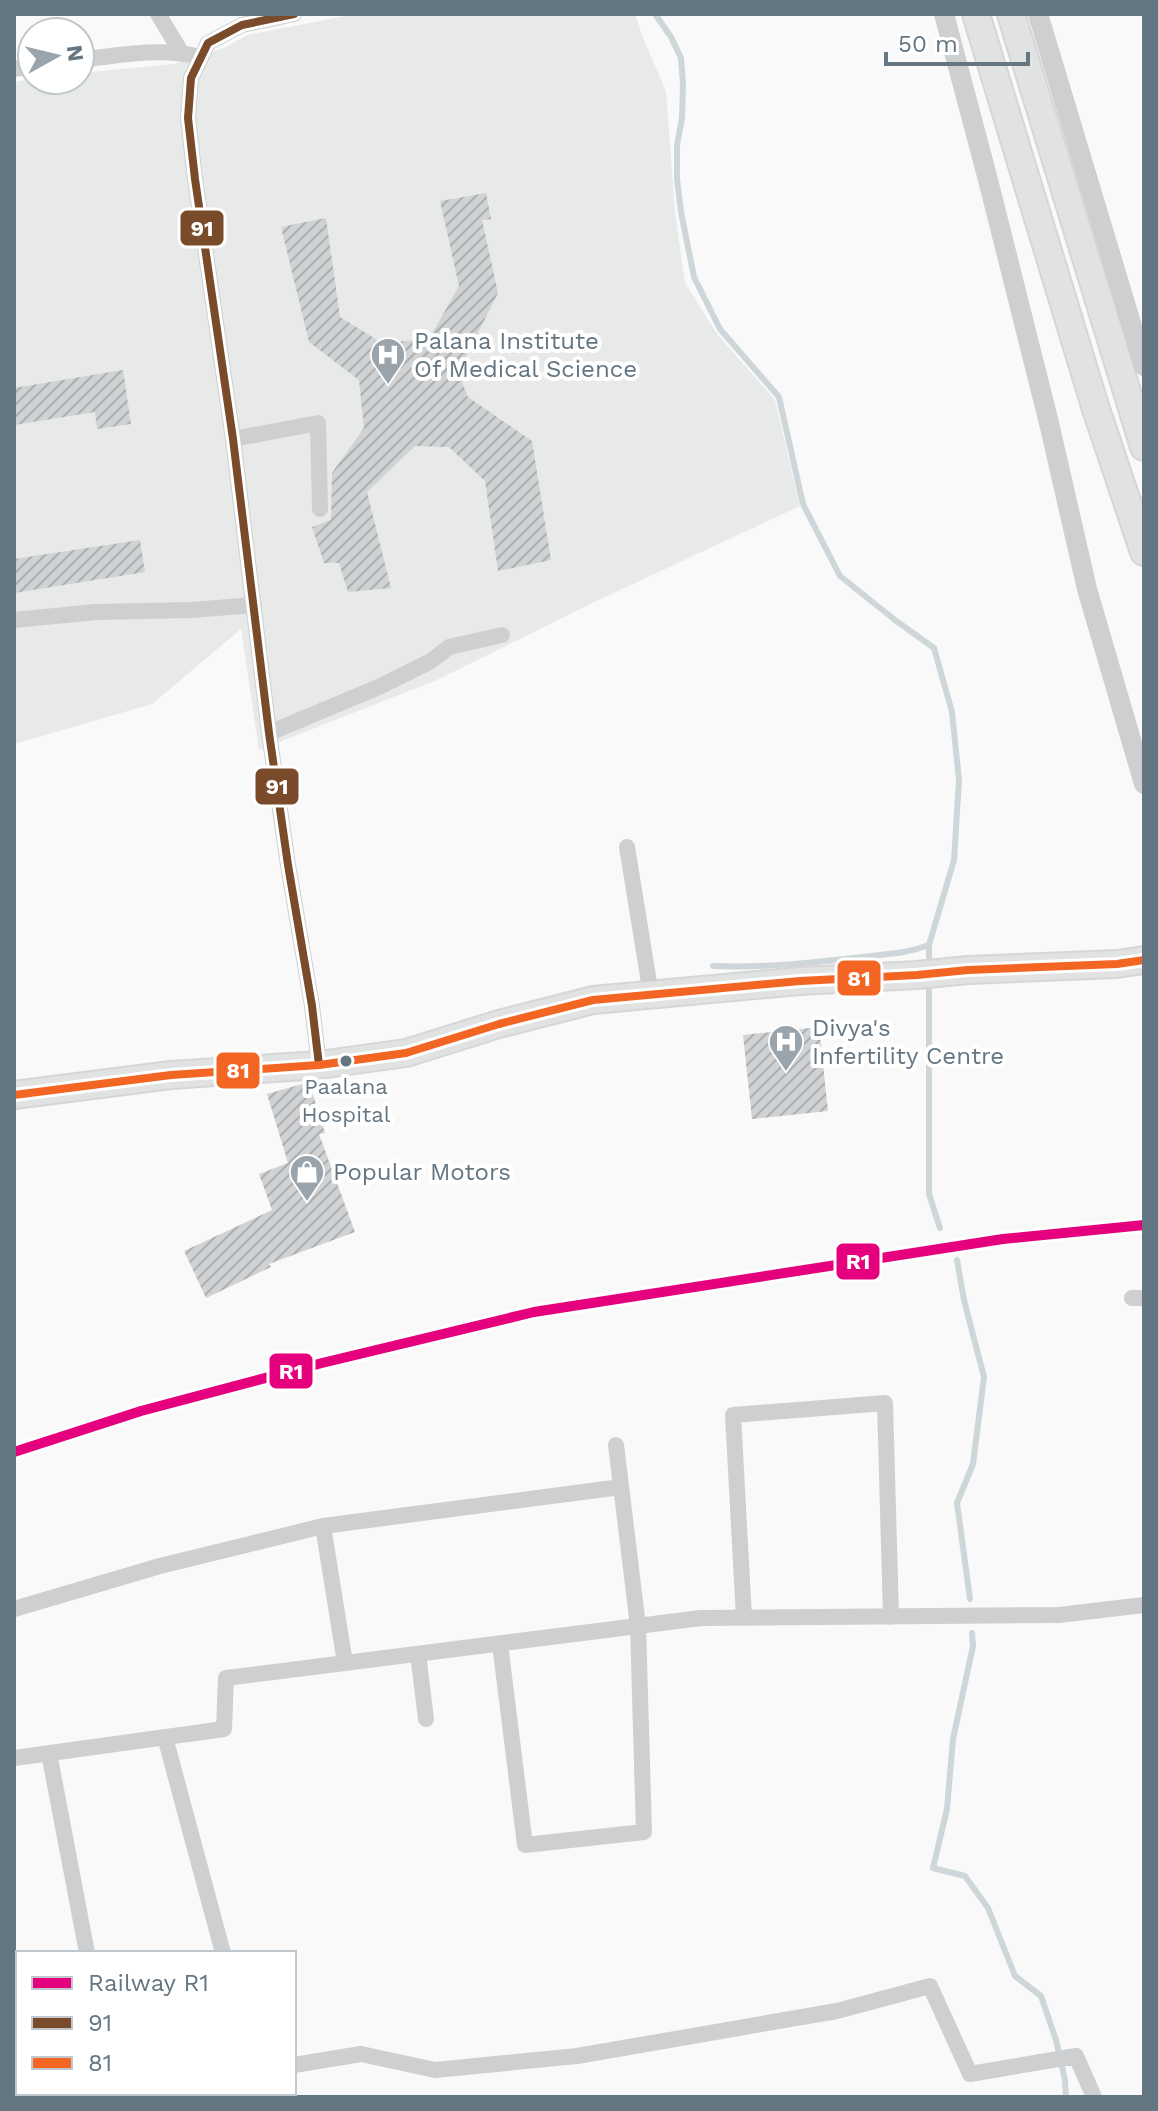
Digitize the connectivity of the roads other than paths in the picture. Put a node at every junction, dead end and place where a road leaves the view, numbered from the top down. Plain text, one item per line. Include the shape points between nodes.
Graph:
1 (158, 14) edge
2 (294, 14) edge
3 (944, 14) edge
4 (976, 14) edge
5 (1011, 14) edge
6 (1038, 14) edge
7 (181, 52) junction
8 (200, 57) junction
9 (96, 58) edge
10 (1144, 366) edge
11 (233, 439) junction
12 (1144, 447) edge
13 (320, 509) dead end
14 (1144, 552) edge
15 (254, 605) junction
16 (14, 620) edge
17 (502, 635) dead end
18 (269, 733) junction
19 (1144, 784) edge
20 (627, 847) dead end
21 (1144, 960) edge
22 (651, 995) junction
23 (319, 1065) junction
24 (14, 1095) edge
25 (616, 1445) dead end
26 (621, 1487) junction
27 (323, 1526) junction
28 (1144, 1605) edge
29 (14, 1609) edge
30 (891, 1617) junction
31 (744, 1618) junction
32 (638, 1626) junction
33 (500, 1644) junction
34 (418, 1654) junction
35 (345, 1663) junction
36 (426, 1719) dead end
37 (165, 1737) junction
38 (49, 1753) junction
39 (14, 1758) edge
40 (87, 1951) edge
41 (222, 1951) edge
42 (296, 2065) edge
43 (1094, 2097) edge

1 - 7 street
2 - 8 street via 242,25 208,43
3 - 19 street via 1087,589
4 - 14 main road
5 - 12 main road
6 - 10 street
7 - 8 street
7 - 9 street
8 - 11 street via 191,78 188,118
11 - 13 street via 318,423
11 - 15 street
15 - 16 street
15 - 18 street
17 - 18 street via 449,647 381,686
18 - 23 street
20 - 22 street
21 - 22 main road
22 - 23 main road via 593,1000 406,1053
23 - 24 main road via 171,1075
25 - 26 street
26 - 27 street
26 - 32 street
27 - 29 street
27 - 35 street
28 - 30 street via 1059,1615
30 - 31 street
30 - 31 street via 885,1403 733,1415
31 - 32 street
32 - 33 street
32 - 33 street via 644,1832 525,1845
33 - 34 street
34 - 35 street
34 - 36 street
35 - 37 street via 226,1678 224,1729
37 - 38 street
37 - 41 street
38 - 39 street
38 - 40 street
42 - 43 street via 361,2054 435,2070 577,2056 837,2011 930,1986 970,2074 1076,2056

